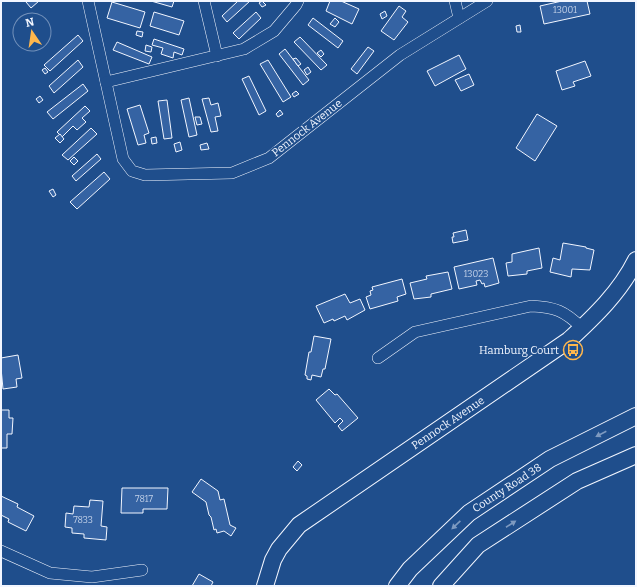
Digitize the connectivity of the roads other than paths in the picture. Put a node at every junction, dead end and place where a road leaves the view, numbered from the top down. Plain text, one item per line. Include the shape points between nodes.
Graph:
1 (88, 1) edge
2 (204, 1) edge
3 (298, 1) edge
4 (455, 1) edge
5 (487, 1) edge
6 (458, 18) junction
7 (216, 56) junction
8 (106, 82) junction
9 (636, 260) edge
10 (582, 328) junction
11 (378, 358) dead end
12 (636, 416) edge
13 (636, 455) edge
14 (1, 551) edge
15 (142, 570) dead end
16 (265, 586) edge
17 (397, 586) edge
18 (440, 586) edge

1 - 8 street, Pennock Avenue
2 - 7 street
3 - 7 street via 274,31 244,49
4 - 6 street
5 - 6 street, Pennock Avenue
6 - 8 street, Pennock Avenue via 400,55 269,158 232,173 145,175 132,171 123,159
7 - 8 street
9 - 10 main road, Pennock Avenue via 619,287
10 - 11 street via 558,309 531,306 415,332
10 - 16 main road, Pennock Avenue via 569,340 299,525 279,549
12 -> 17 main road, County Road 38 via 550,459 469,513 410,569
18 -> 13 main road via 478,545 577,481
14 - 15 street via 50,573 92,577

